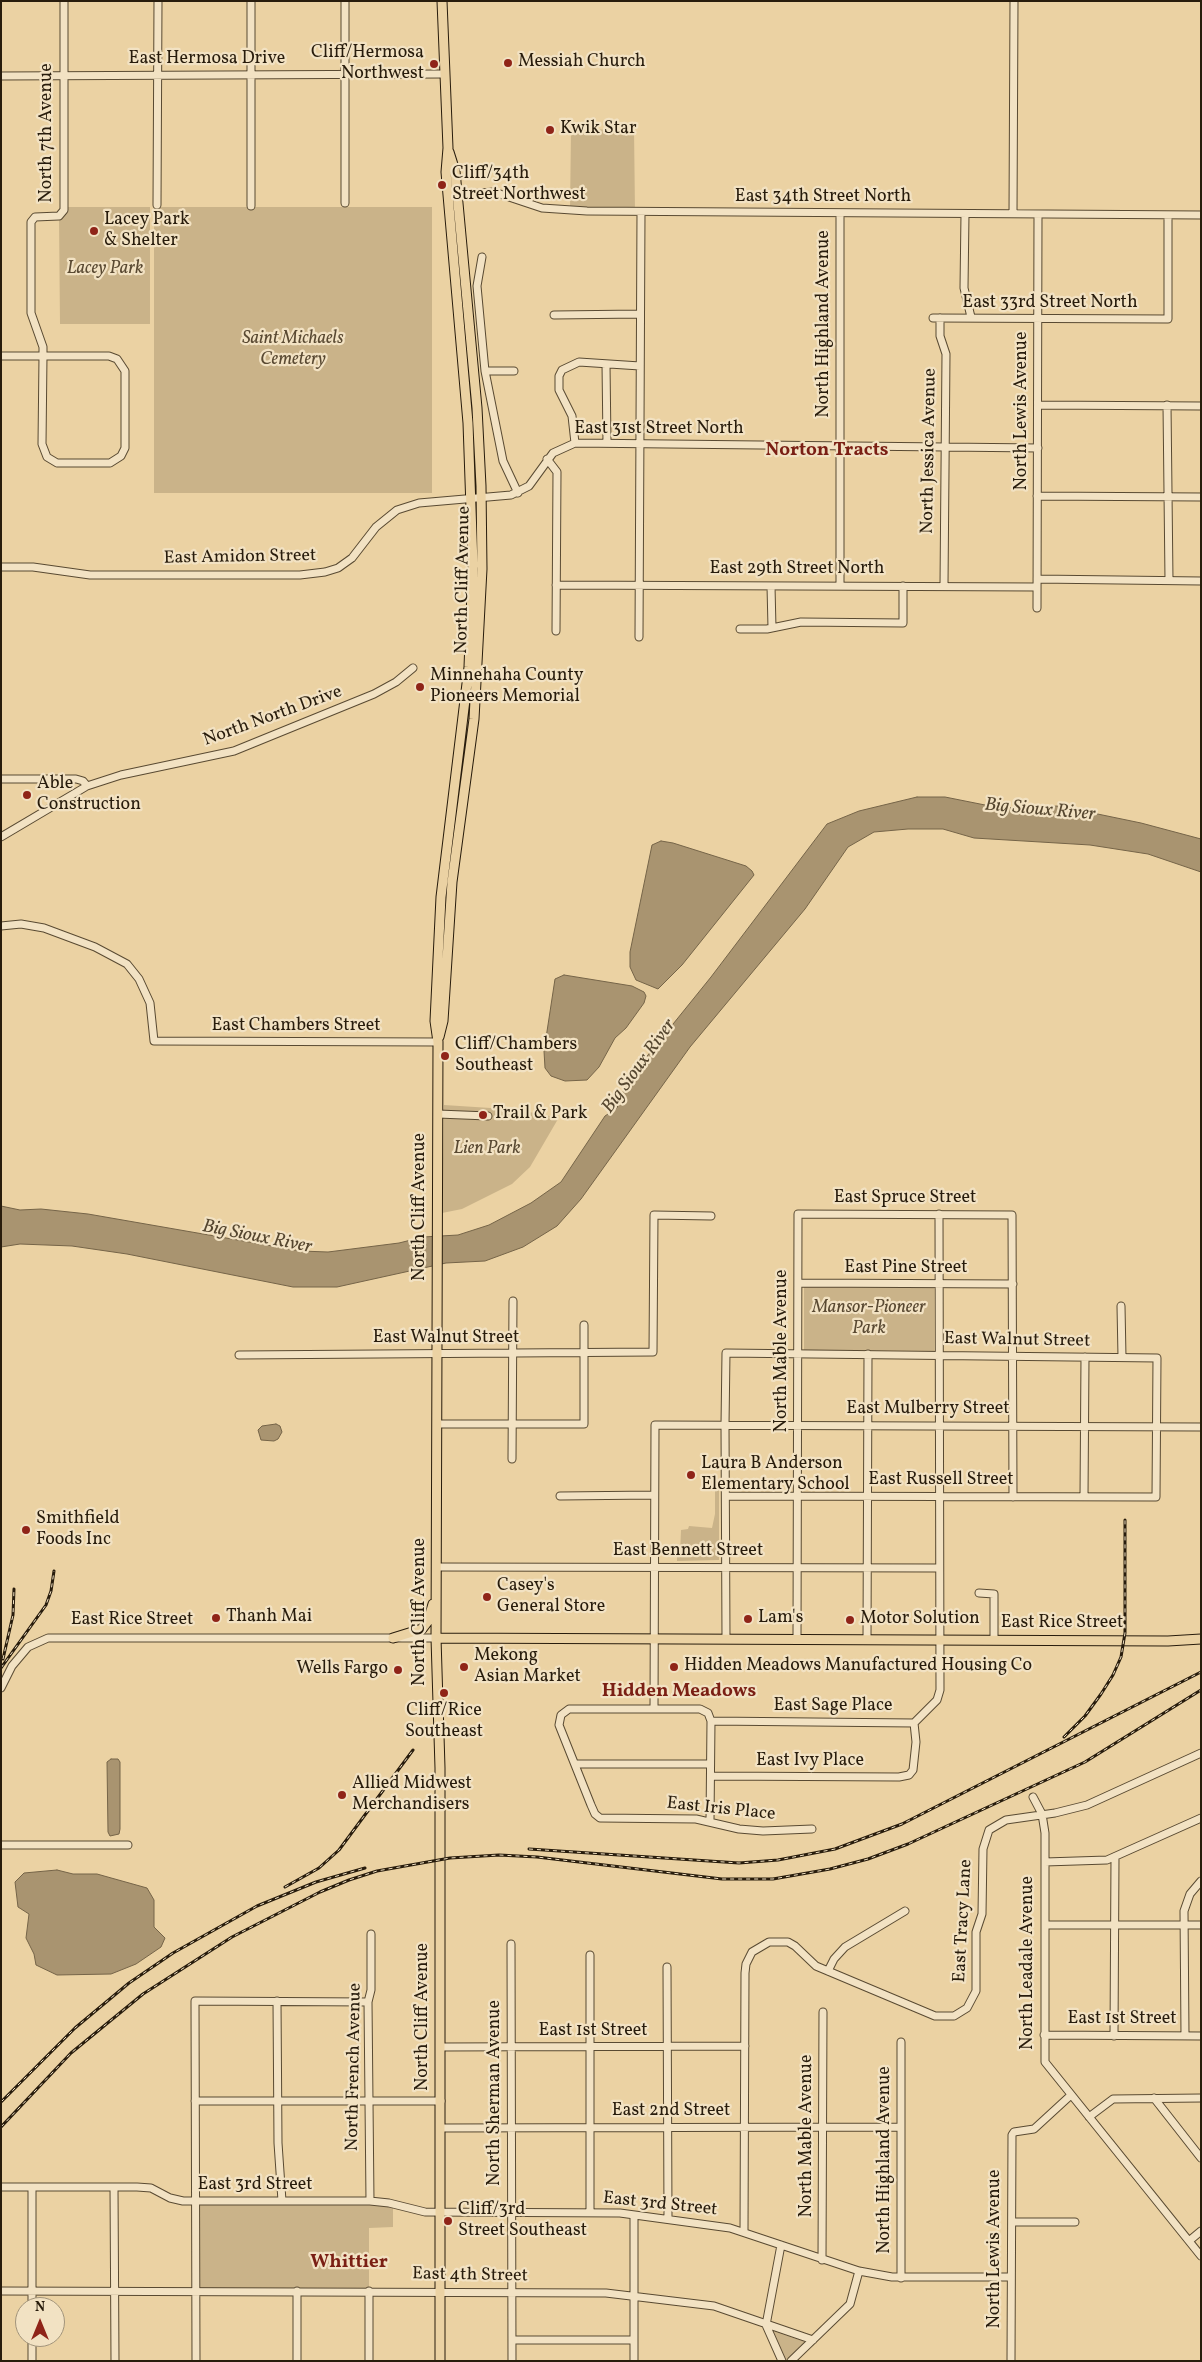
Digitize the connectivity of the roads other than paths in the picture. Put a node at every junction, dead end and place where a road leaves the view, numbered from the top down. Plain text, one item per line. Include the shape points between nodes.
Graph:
1 (64, 1) edge
2 (158, 1) edge
3 (252, 1) edge
4 (345, 1) edge
5 (442, 1) edge
6 (1014, 1) edge
7 (346, 74) junction
8 (443, 74) junction
9 (64, 75) junction
10 (158, 75) junction
11 (251, 75) junction
12 (1, 76) edge
13 (452, 195) junction
14 (346, 203) dead end
15 (157, 205) dead end
16 (251, 206) dead end
17 (641, 212) junction
18 (840, 213) junction
19 (965, 214) junction
20 (1013, 214) junction
21 (1038, 214) junction
22 (1201, 215) edge
23 (1168, 216) junction
24 (482, 257) dead end
25 (640, 314) junction
26 (554, 316) dead end
27 (936, 318) joint
28 (971, 318) junction
29 (1038, 319) junction
30 (1, 356) edge
31 (43, 356) junction
32 (606, 364) junction
33 (640, 366) junction
34 (485, 371) junction
35 (514, 372) dead end
36 (1038, 404) junction
37 (1167, 406) junction
38 (1201, 406) edge
39 (607, 443) junction
40 (640, 443) junction
41 (576, 444) junction
42 (840, 445) junction
43 (945, 447) junction
44 (1038, 448) junction
45 (547, 459) junction
46 (518, 493) junction
47 (1038, 496) junction
48 (1168, 497) junction
49 (1201, 497) edge
50 (477, 499) junction
51 (1, 566) edge
52 (1037, 578) junction
53 (1169, 580) junction
54 (1201, 581) edge
55 (556, 585) junction
56 (640, 585) junction
57 (771, 586) junction
58 (840, 586) junction
59 (904, 586) junction
60 (944, 586) junction
61 (1037, 587) junction
62 (1037, 608) dead end
63 (772, 628) junction
64 (740, 629) dead end
65 (556, 631) dead end
66 (639, 637) dead end
67 (413, 668) dead end
68 (1, 779) edge
69 (87, 786) junction
70 (1, 837) edge
71 (1, 926) edge
72 (438, 1042) junction
73 (438, 1114) junction
74 (488, 1116) dead end
75 (798, 1214) joint
76 (939, 1214) junction
77 (711, 1216) dead end
78 (798, 1283) junction
79 (940, 1283) junction
80 (1013, 1284) junction
81 (513, 1301) dead end
82 (1121, 1306) dead end
83 (584, 1325) dead end
84 (513, 1353) junction
85 (584, 1353) junction
86 (798, 1353) junction
87 (437, 1354) junction
88 (868, 1354) junction
89 (239, 1355) dead end
90 (940, 1355) junction
91 (1013, 1356) junction
92 (1085, 1357) junction
93 (1122, 1357) junction
94 (438, 1424) junction
95 (512, 1424) junction
96 (725, 1425) junction
97 (940, 1425) junction
98 (1013, 1425) junction
99 (797, 1426) junction
100 (868, 1426) junction
101 (1084, 1427) junction
102 (1156, 1427) junction
103 (1201, 1427) edge
104 (512, 1459) dead end
105 (654, 1495) junction
106 (560, 1496) dead end
107 (726, 1496) junction
108 (797, 1496) junction
109 (868, 1496) junction
110 (939, 1496) junction
111 (1013, 1497) junction
112 (1084, 1497) junction
113 (436, 1567) junction
114 (655, 1567) junction
115 (726, 1567) junction
116 (798, 1568) junction
117 (868, 1568) junction
118 (939, 1568) junction
119 (979, 1593) dead end
120 (436, 1594) junction
121 (393, 1638) junction
122 (436, 1638) junction
123 (655, 1638) junction
124 (726, 1638) junction
125 (1201, 1638) edge
126 (797, 1639) junction
127 (867, 1639) junction
128 (940, 1640) junction
129 (994, 1640) junction
130 (1, 1688) edge
131 (654, 1709) junction
132 (711, 1722) junction
133 (914, 1723) junction
134 (1201, 1753) edge
135 (574, 1764) junction
136 (710, 1764) junction
137 (711, 1776) junction
138 (1033, 1797) dead end
139 (1042, 1814) junction
140 (1201, 1818) edge
141 (710, 1821) junction
142 (812, 1828) dead end
143 (1, 1845) edge
144 (128, 1845) dead end
145 (1115, 1857) junction
146 (1044, 1862) junction
147 (1201, 1881) edge
148 (905, 1911) dead end
149 (1045, 1925) junction
150 (1183, 1925) junction
151 (1201, 1925) edge
152 (1115, 1926) junction
153 (371, 1934) dead end
154 (511, 1944) dead end
155 (590, 1955) dead end
156 (667, 1967) dead end
157 (828, 1970) junction
158 (277, 2001) junction
159 (368, 2002) junction
160 (822, 2012) dead end
161 (1044, 2035) junction
162 (1114, 2036) junction
163 (1185, 2036) junction
164 (1201, 2036) edge
165 (901, 2042) dead end
166 (667, 2046) junction
167 (745, 2046) junction
168 (441, 2047) junction
169 (511, 2047) junction
170 (590, 2047) junction
171 (1071, 2095) junction
172 (1154, 2098) junction
173 (1201, 2098) edge
174 (195, 2101) junction
175 (278, 2101) junction
176 (369, 2101) junction
177 (441, 2101) junction
178 (1089, 2117) junction
179 (590, 2127) junction
180 (667, 2127) junction
181 (745, 2127) junction
182 (823, 2127) junction
183 (901, 2127) junction
184 (441, 2128) junction
185 (511, 2128) junction
186 (1201, 2158) edge
187 (1, 2187) edge
188 (32, 2187) junction
189 (114, 2187) junction
190 (196, 2201) junction
191 (282, 2201) junction
192 (370, 2201) junction
193 (441, 2212) junction
194 (512, 2212) junction
195 (590, 2212) junction
196 (634, 2215) junction
197 (668, 2219) junction
198 (1012, 2222) junction
199 (1075, 2222) dead end
200 (1201, 2231) edge
201 (744, 2232) junction
202 (1189, 2241) junction
203 (781, 2245) junction
204 (1201, 2256) edge
205 (822, 2260) junction
206 (859, 2271) junction
207 (1011, 2277) junction
208 (902, 2278) junction
209 (1, 2291) edge
210 (32, 2291) junction
211 (114, 2291) junction
212 (196, 2291) junction
213 (298, 2291) junction
214 (369, 2291) junction
215 (440, 2291) junction
216 (512, 2292) junction
217 (634, 2296) junction
218 (32, 2297) edge
219 (766, 2325) junction
220 (512, 2340) junction
221 (634, 2340) junction
222 (813, 2340) junction
223 (32, 2347) edge
224 (32, 2361) edge
225 (115, 2361) edge
226 (196, 2361) edge
227 (297, 2361) edge
228 (369, 2361) edge
229 (440, 2361) edge
230 (512, 2361) edge
231 (634, 2361) edge
232 (782, 2361) edge
233 (791, 2361) edge
234 (1011, 2361) edge

1 - 9 street, North 7th Avenue
2 - 10 street
3 - 11 street
4 - 7 street
5 - 8 main road, North Cliff Avenue
6 - 20 street
7 - 8 street, East Hermosa Drive
7 - 11 street, East Hermosa Drive
7 - 14 street
8 - 13 main road, North Cliff Avenue via 448,148 446,172
9 - 10 street, East Hermosa Drive
9 - 12 street, East Hermosa Drive
9 - 31 street, North 7th Avenue via 64,210 59,216 37,216 31,222 31,313 42,341
10 - 11 street, East Hermosa Drive
10 - 15 street
11 - 16 street
13 - 17 street, East 34th Street North via 494,192 542,208
13 - 50 main road, North Cliff Avenue via 477,408
17 - 18 street, East 34th Street North
17 - 25 street
18 - 19 street, East 34th Street North
18 - 42 street, North Highland Avenue
19 - 20 street, East 34th Street North
19 - 28 street via 964,288
20 - 21 street, East 34th Street North
21 - 23 street, East 34th Street North
21 - 29 street, North Lewis Avenue
22 - 23 street, East 34th Street North
23 - 29 street, East 33rd Street North via 1168,319
24 - 34 street via 477,286
25 - 26 street
25 - 33 street
27 - 28 street, East 33rd Street North
27 - 43 street, North Jessica Avenue via 946,354
28 - 29 street, East 33rd Street North
29 - 36 street, North Lewis Avenue
30 - 31 street
31 - 31 street via 42,444 47,457 57,462 110,463 121,456 125,448 123,366 109,356
32 - 33 street
32 - 39 street
32 - 41 street via 578,362 564,367 559,376 559,390 572,416
33 - 40 street
34 - 35 street
34 - 46 street via 503,461
36 - 37 street
36 - 44 street, North Lewis Avenue
37 - 38 street
37 - 48 street
39 - 40 street, East 31st Street North
39 - 41 street, East 31st Street North
40 - 42 street, East 31st Street North
40 - 56 street
41 - 45 street, East 31st Street North via 558,450
42 - 43 street, East 31st Street North
42 - 58 street, North Highland Avenue
43 - 44 street, East 31st Street North
43 - 60 street, North Jessica Avenue
44 - 47 street, North Lewis Avenue
45 - 46 street, East 31st Street North via 534,480
45 - 55 street via 557,472
46 - 50 street
47 - 48 street
47 - 52 street, North Lewis Avenue
48 - 49 street
48 - 53 street
50 - 51 street, East Amidon Street via 419,503 397,510 382,520 347,562 314,574 90,575
50 - 72 main road, North Cliff Avenue via 482,569 477,679 452,882 443,1021
52 - 53 street
52 - 61 street, North Lewis Avenue
53 - 54 street
55 - 56 street, East 29th Street North
55 - 65 street
56 - 57 street, East 29th Street North
56 - 66 street
57 - 58 street, East 29th Street North
57 - 63 street
58 - 59 street, East 29th Street North
59 - 60 street, East 29th Street North
59 - 63 street via 903,623 800,622
60 - 61 street, East 29th Street North
61 - 62 street, North Lewis Avenue
63 - 64 street
67 - 69 street, North North Drive via 379,692 234,751 121,774
68 - 69 street via 76,779
69 - 70 street, North North Drive
71 - 72 street, East Chambers Street via 44,928 95,947 127,964 139,979 150,1003 154,1041
72 - 73 main road, North Cliff Avenue
73 - 74 street
73 - 87 main road, North Cliff Avenue
75 - 76 street, East Spruce Street
75 - 78 street, North Mable Avenue
76 - 79 street
76 - 80 street, East Spruce Street via 1012,1215
77 - 85 street, East Walnut Street via 654,1215 653,1352
78 - 79 street, East Pine Street
78 - 86 street, North Mable Avenue
79 - 80 street, East Pine Street
79 - 90 street
80 - 91 street
81 - 84 street
82 - 93 street
83 - 85 street
84 - 85 street, East Walnut Street
84 - 87 street, East Walnut Street
84 - 95 street
85 - 95 street via 584,1424
86 - 88 street, East Walnut Street
86 - 96 street, East Walnut Street via 726,1353
86 - 99 street, North Mable Avenue
87 - 89 street, East Walnut Street
87 - 94 main road, North Cliff Avenue
88 - 90 street, East Walnut Street
88 - 100 street
90 - 91 street, East Walnut Street
90 - 97 street
91 - 92 street, East Walnut Street
91 - 98 street
92 - 93 street, East Walnut Street
92 - 101 street
93 - 102 street, East Walnut Street via 1157,1358
94 - 95 street
94 - 113 main road, North Cliff Avenue
95 - 104 street
96 - 99 street, East Mulberry Street
96 - 105 street, East Mulberry Street via 655,1425
96 - 107 street
97 - 98 street, East Mulberry Street
97 - 100 street, East Mulberry Street
97 - 110 street
98 - 101 street, East Mulberry Street
98 - 111 street
99 - 100 street, East Mulberry Street
99 - 108 street, North Mable Avenue
100 - 109 street
101 - 102 street, East Mulberry Street
101 - 112 street
102 - 103 street, East Mulberry Street
102 - 112 street, East Russell Street via 1156,1497
105 - 106 street
105 - 114 street
107 - 108 street, East Russell Street
107 - 115 street
108 - 109 street, East Russell Street
108 - 116 street, North Mable Avenue
109 - 110 street, East Russell Street
109 - 117 street
110 - 111 street, East Russell Street
110 - 118 street
111 - 112 street, East Russell Street
113 - 114 street, East Bennett Street
113 - 120 main road, North Cliff Avenue
114 - 115 street, East Bennett Street
114 - 123 street
115 - 116 street, East Bennett Street
115 - 124 street
116 - 117 street, East Bennett Street
116 - 126 street, North Mable Avenue
117 - 118 street, East Bennett Street
117 - 127 street
118 - 128 street
119 - 129 street via 994,1594
120 - 121 main road via 428,1621 422,1629
120 - 122 main road, North Cliff Avenue
121 - 122 street, East Rice Street
121 - 130 street, East Rice Street via 42,1639 28,1647 12,1666
122 - 123 main road, East Rice Street
122 - 168 main road, North Cliff Avenue via 440,1750
123 - 124 main road, East Rice Street
123 - 131 street
124 - 126 main road, East Rice Street
125 - 129 main road, East Rice Street via 1168,1641
126 - 127 main road, East Rice Street
127 - 128 main road, East Rice Street
128 - 129 main road, East Rice Street
128 - 133 street via 939,1697
131 - 132 street via 700,1709 708,1713
131 - 135 street via 570,1709 561,1716 559,1725
132 - 133 street, East Sage Place
132 - 136 street
133 - 137 street, East Ivy Place via 915,1762 909,1775
134 - 139 street, East Tracy Lane via 1086,1806
135 - 136 street
135 - 141 street, East Iris Place via 597,1816 606,1819
136 - 137 street
137 - 141 street
138 - 139 street, North Leadale Avenue
139 - 146 street, North Leadale Avenue
139 - 157 street, East Tracy Lane via 996,1824 985,1838 982,1910 976,1932 976,1991 967,2008 950,2017 935,2016
140 - 145 street
141 - 142 street, East Iris Place via 749,1831 803,1831
143 - 144 street
145 - 146 street via 1103,1862
145 - 152 street
146 - 149 street, North Leadale Avenue
147 - 150 street via 1187,1900
148 - 157 street via 845,1947
149 - 152 street
149 - 161 street, North Leadale Avenue
150 - 151 street
150 - 152 street
150 - 163 street
152 - 162 street
153 - 159 street, North French Avenue
154 - 169 street, North Sherman Avenue
155 - 170 street
156 - 166 street
157 - 167 street, East Tracy Lane via 816,1966 792,1944 776,1941 752,1952 745,1973
158 - 159 street
158 - 174 street via 195,2001
158 - 175 street
159 - 176 street, North French Avenue
160 - 182 street, North Mable Avenue
161 - 162 street, East 1st Street
161 - 171 street, North Leadale Avenue via 1045,2062
162 - 163 street, East 1st Street
163 - 164 street, East 1st Street
165 - 183 street, North Highland Avenue
166 - 167 street, East 1st Street
166 - 170 street, East 1st Street
166 - 180 street
167 - 181 street
168 - 169 street, East 1st Street
168 - 177 main road, North Cliff Avenue
169 - 170 street, East 1st Street
169 - 185 street, North Sherman Avenue
170 - 179 street
171 - 178 street, North Leadale Avenue
171 - 198 street, North Lewis Avenue via 1036,2128 1014,2132 1011,2138
172 - 173 street
172 - 178 street via 1113,2099
172 - 186 street
174 - 175 street
174 - 190 street
175 - 176 street
175 - 191 street
176 - 177 street
176 - 192 street, North French Avenue
177 - 184 main road, North Cliff Avenue
178 - 202 street, North Leadale Avenue
179 - 180 street, East 2nd Street
179 - 185 street, East 2nd Street
179 - 195 street
180 - 181 street, East 2nd Street
180 - 197 street
181 - 182 street, East 2nd Street
181 - 201 street
182 - 183 street, East 2nd Street
182 - 205 street, North Mable Avenue
183 - 208 street, North Highland Avenue
184 - 185 street, East 2nd Street
184 - 193 main road, North Cliff Avenue
185 - 194 street, North Sherman Avenue
187 - 188 street, East 3rd Street
188 - 189 street, East 3rd Street
188 - 210 street
189 - 190 street, East 3rd Street via 146,2188 174,2199
189 - 211 street
190 - 191 street, East 3rd Street
190 - 212 street
191 - 192 street, East 3rd Street
192 - 193 street, East 3rd Street via 416,2211
193 - 194 street, East 3rd Street
193 - 215 main road, North Cliff Avenue
194 - 195 street, East 3rd Street
194 - 216 street, North Sherman Avenue
195 - 196 street, East 3rd Street
196 - 197 street, East 3rd Street
196 - 217 street
197 - 201 street, East 3rd Street
198 - 199 street
198 - 207 street, North Lewis Avenue
200 - 202 street
201 - 203 street, East 3rd Street
202 - 204 street, North Leadale Avenue
203 - 205 street, East 3rd Street
203 - 219 street
205 - 206 street, East 3rd Street
206 - 208 street, East 3rd Street
206 - 222 street, North Highland Avenue via 850,2304
207 - 208 street, East 3rd Street
207 - 234 street, North Lewis Avenue
209 - 210 street, East 4th Street
210 - 211 street, East 4th Street
210 - 218 street
211 - 212 street, East 4th Street
211 - 225 street
212 - 213 street, East 4th Street
212 - 226 street
213 - 214 street, East 4th Street
213 - 227 street
214 - 215 street, East 4th Street
214 - 228 street
215 - 216 street, East 4th Street
215 - 229 main road, North Cliff Avenue
216 - 217 street, East 4th Street
216 - 220 street, North Sherman Avenue
217 - 219 street, East 4th Street via 709,2306
217 - 221 street
219 - 222 street, East 4th Street
219 - 232 street
220 - 221 street
220 - 230 street, North Sherman Avenue
221 - 231 street
222 - 233 street, North Highland Avenue
223 - 224 street

